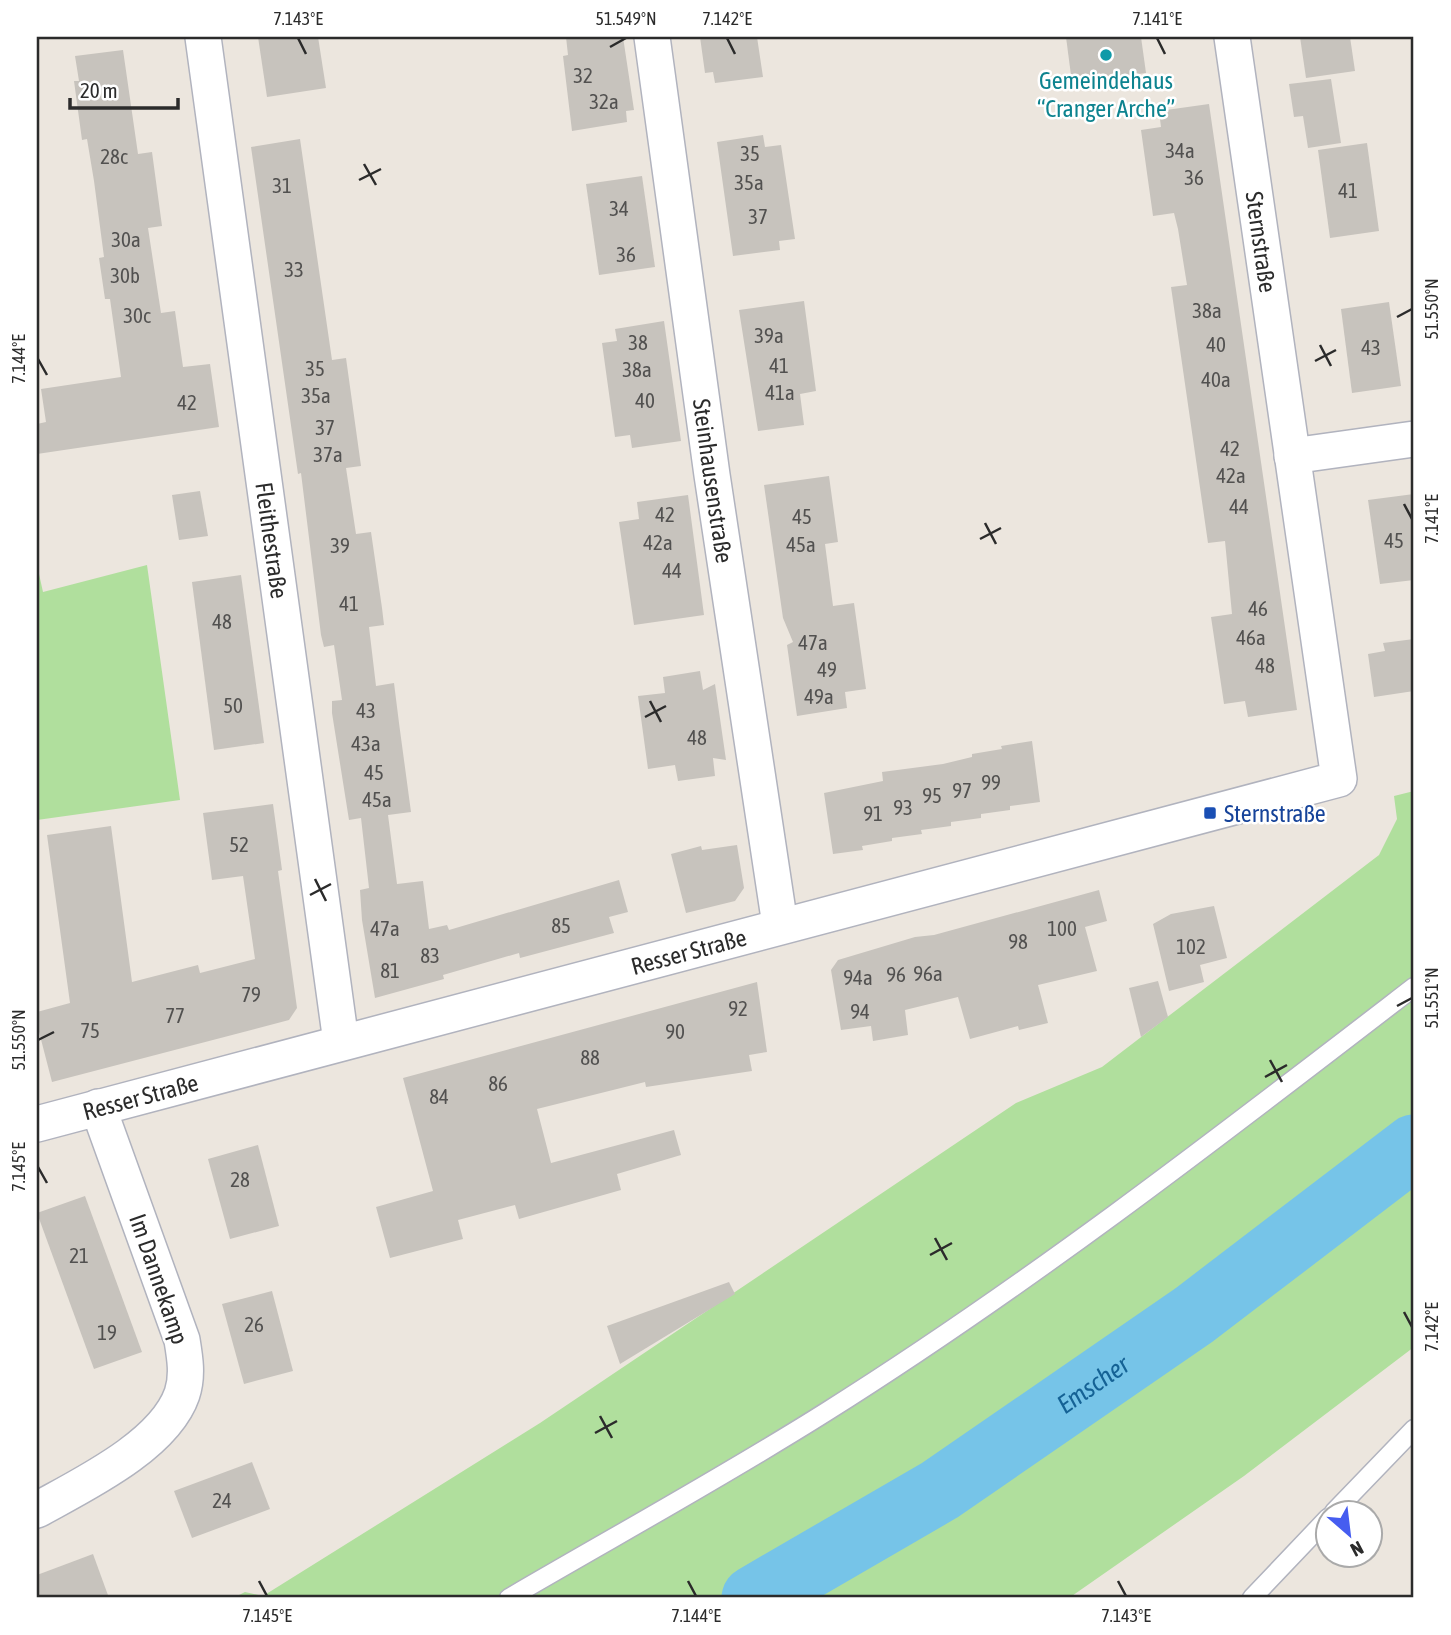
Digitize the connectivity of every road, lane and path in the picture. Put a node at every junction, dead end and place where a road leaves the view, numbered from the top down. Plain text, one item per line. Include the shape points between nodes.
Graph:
1 (203, 37) edge
2 (652, 37) edge
3 (1232, 37) edge
4 (1414, 439) edge
5 (1292, 456) junction
6 (1339, 779) joint
7 (780, 925) junction
8 (1414, 986) edge
9 (341, 1042) junction
10 (99, 1107) junction
11 (37, 1124) edge
12 (1414, 1429) edge
13 (1348, 1498) edge
14 (37, 1510) edge
15 (1314, 1533) edge
16 (509, 1598) edge
17 (1252, 1598) edge

1 - 9 street, Fleithestraße
2 - 7 street, Steinhausenstraße
3 - 5 street, Sternstraße
4 - 5 street
5 - 6 street, Sternstraße
6 - 7 street, Resser Straße
7 - 9 street, Resser Straße
8 - 16 lane via 1163,1177 827,1412
9 - 10 street, Resser Straße
10 - 11 street, Resser Straße
10 - 14 street, Im Dannekamp via 182,1340 186,1368 182,1394 146,1442
12 - 13 lane
15 - 17 lane

